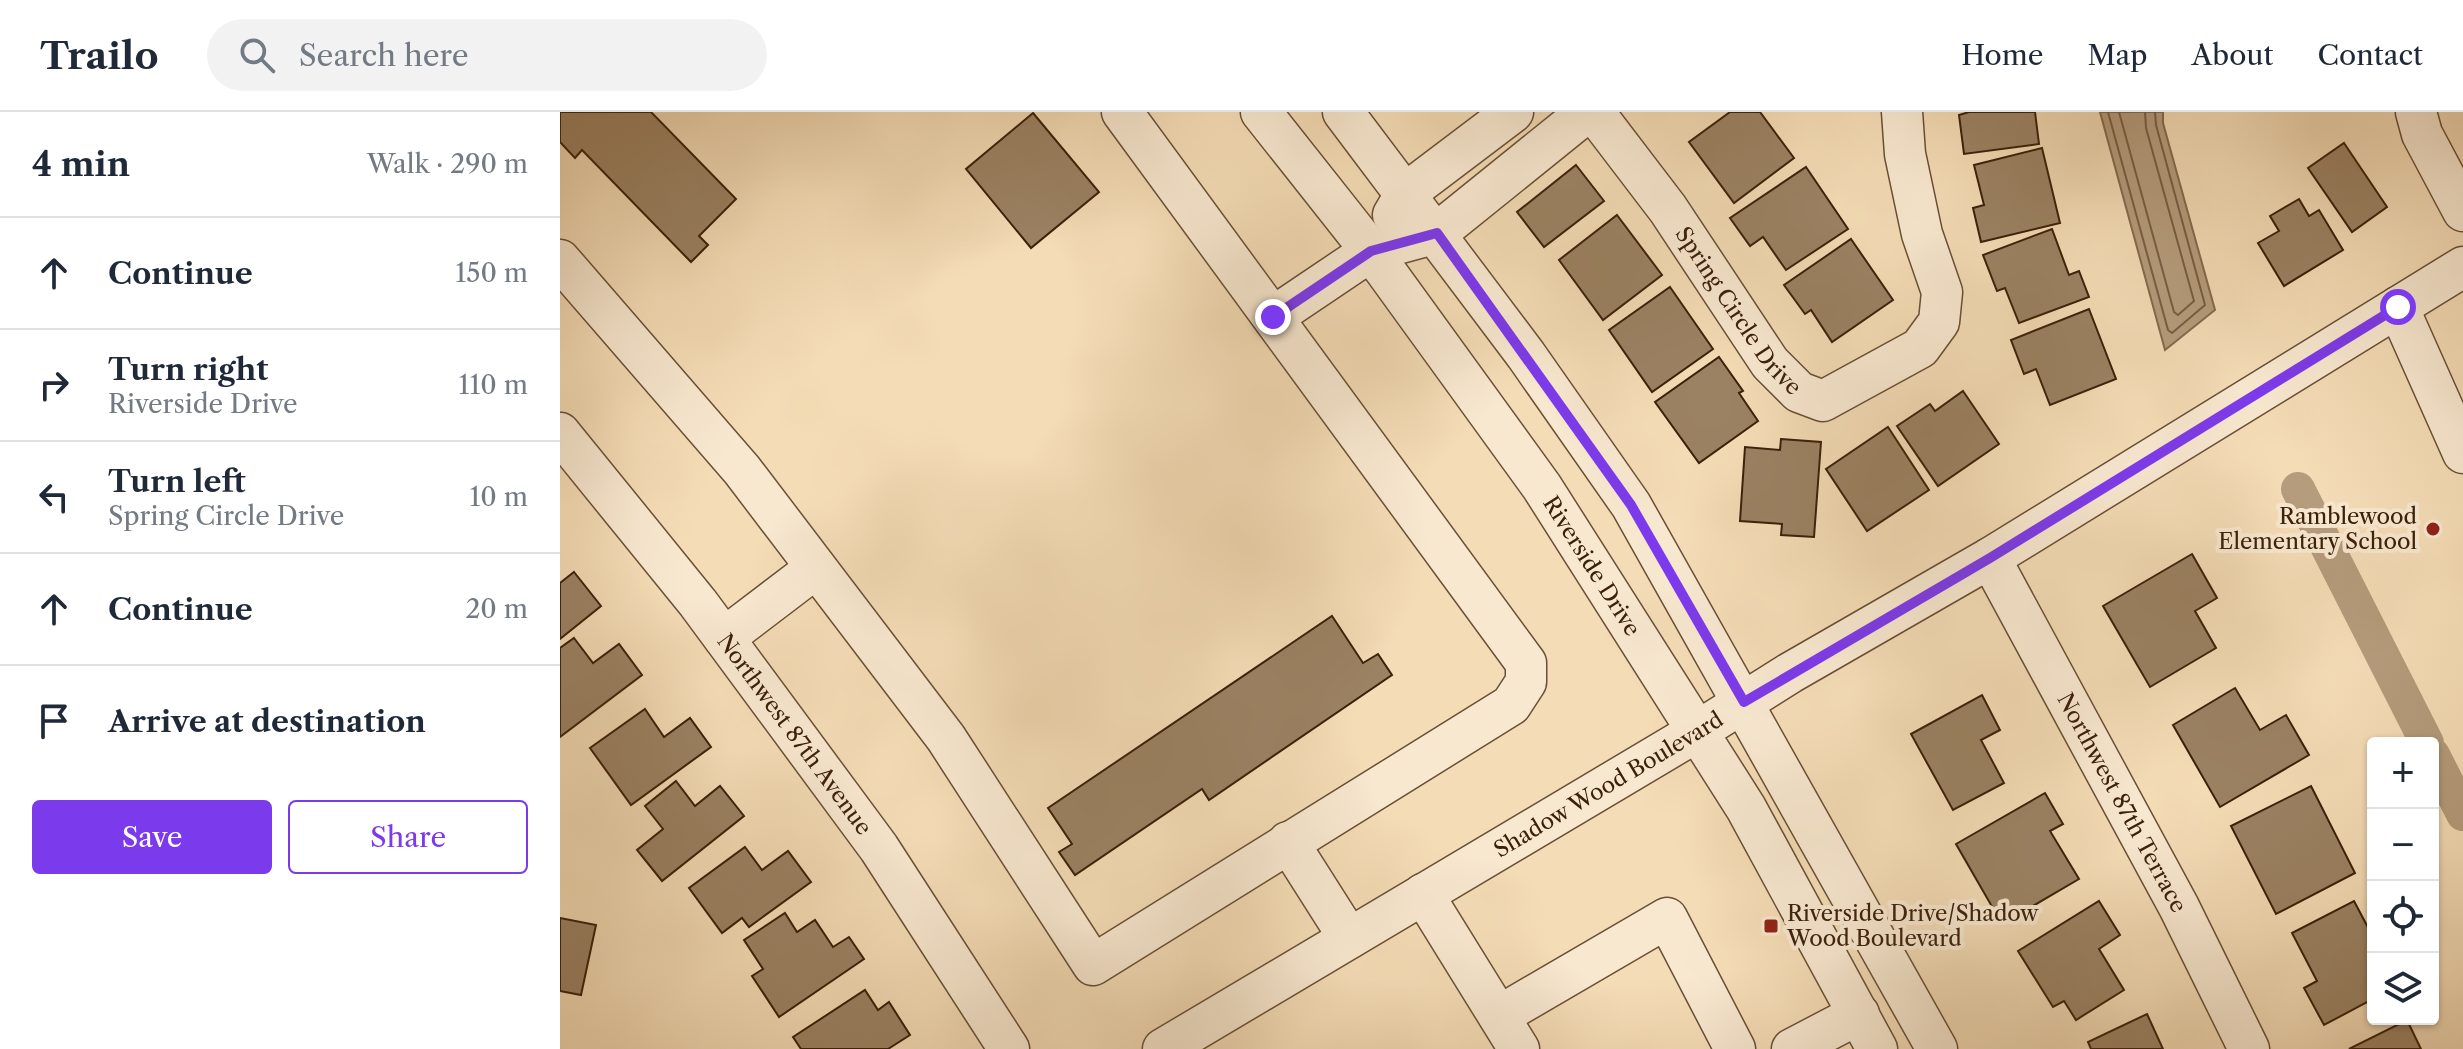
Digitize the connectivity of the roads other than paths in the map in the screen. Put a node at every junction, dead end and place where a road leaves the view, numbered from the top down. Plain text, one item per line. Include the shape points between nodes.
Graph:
1 (1122, 112) edge
2 (1261, 112) edge
3 (1343, 112) edge
4 (1513, 112) edge
5 (1587, 112) edge
6 (1594, 112) edge
7 (1902, 112) edge
8 (2416, 112) edge
9 (1406, 193) junction
10 (2463, 211) edge
11 (1437, 233) junction
12 (1371, 251) junction
13 (560, 260) edge
14 (2463, 267) edge
15 (2398, 307) junction
16 (1273, 317) junction
17 (567, 453) edge
18 (2463, 453) edge
19 (1990, 558) junction
20 (816, 568) junction
21 (724, 638) junction
22 (1744, 702) junction
23 (1698, 731) junction
24 (1288, 842) junction
25 (1423, 894) junction
26 (1349, 938) junction
27 (1859, 1014) junction
28 (1499, 1016) junction
29 (1009, 1049) edge
30 (1163, 1049) edge
31 (1519, 1049) edge
32 (1735, 1049) edge
33 (1792, 1049) edge
34 (1877, 1049) edge
35 (1937, 1049) edge
36 (2249, 1049) edge

1 - 16 street
2 - 12 street, Riverside Drive
3 - 9 street
4 - 9 street
5 - 11 street
6 - 7 street, Spring Circle Drive via 1668,209 1770,363 1799,392 1823,401 1920,348 1939,322 1942,292 1922,234
8 - 10 street via 2422,134
9 - 11 street
9 - 12 street
11 - 12 street
11 - 22 street via 1631,505
12 - 16 street
12 - 23 street, Riverside Drive via 1542,487
13 - 20 street via 742,470
14 - 15 street, Shadow Wood Boulevard
15 - 18 street
15 - 19 street, Shadow Wood Boulevard
16 - 24 street via 1526,663 1526,682 1511,705
17 - 21 street, Northwest 87th Avenue
19 - 22 street, Shadow Wood Boulevard
19 - 36 street, Northwest 87th Terrace via 2179,907
20 - 21 street
20 - 24 street via 946,738 1093,965
21 - 29 street, Northwest 87th Avenue via 879,848
22 - 23 street, Shadow Wood Boulevard
22 - 35 street
23 - 25 street, Shadow Wood Boulevard
23 - 27 street, Riverside Drive
24 - 26 street
25 - 26 street, Shadow Wood Boulevard
25 - 28 street
26 - 30 street, Shadow Wood Boulevard
27 - 33 street
27 - 34 street, Riverside Drive
28 - 31 street
28 - 32 street via 1667,918

